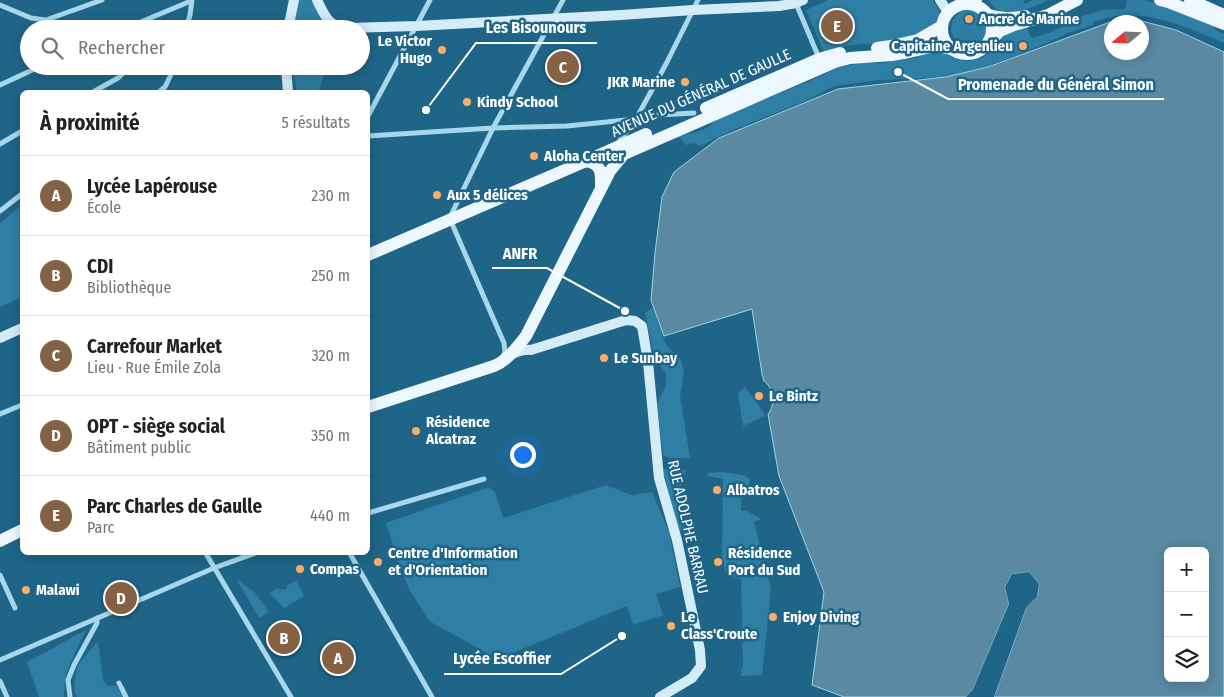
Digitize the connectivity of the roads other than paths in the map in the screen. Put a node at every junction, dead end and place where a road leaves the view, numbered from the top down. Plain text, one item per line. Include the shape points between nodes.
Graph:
1 (102, 0) edge
2 (191, 0) edge
3 (294, 0) edge
4 (317, 0) edge
5 (430, 0) edge
6 (563, 0) edge
7 (940, 0) edge
8 (1059, 0) edge
9 (1077, 0) edge
10 (1160, 0) edge
11 (1174, 0) edge
12 (1179, 0) edge
13 (1190, 0) edge
14 (798, 1) edge
15 (976, 2) edge
16 (0, 5) edge
17 (696, 5) edge
18 (948, 12) junction
19 (1224, 15) edge
20 (989, 16) junction
21 (554, 18) junction
22 (143, 20) edge
23 (189, 20) edge
24 (290, 20) edge
25 (328, 20) edge
26 (1224, 24) edge
27 (416, 26) junction
28 (942, 26) junction
29 (370, 27) edge
30 (989, 42) junction
31 (952, 49) junction
32 (819, 59) junction
33 (22, 75) edge
34 (121, 75) edge
35 (171, 75) edge
36 (287, 75) edge
37 (0, 85) edge
38 (97, 90) edge
39 (161, 90) edge
40 (288, 90) edge
41 (370, 112) edge
42 (694, 113) junction
43 (636, 119) junction
44 (493, 128) junction
45 (20, 132) edge
46 (370, 136) edge
47 (0, 144) edge
48 (619, 151) junction
49 (586, 161) junction
50 (600, 190) junction
51 (20, 196) edge
52 (0, 212) edge
53 (451, 220) junction
54 (370, 254) edge
55 (20, 329) edge
56 (526, 336) junction
57 (0, 338) edge
58 (536, 349) junction
59 (505, 359) junction
60 (20, 406) edge
61 (370, 406) edge
62 (0, 414) edge
63 (484, 479) dead end
64 (370, 512) edge
65 (20, 531) edge
66 (20, 539) edge
67 (0, 541) edge
68 (0, 548) edge
69 (207, 555) edge
70 (250, 555) edge
71 (351, 555) edge
72 (214, 568) junction
73 (0, 575) edge
74 (15, 608) dead end
75 (97, 618) junction
76 (0, 660) edge
77 (0, 681) edge
78 (119, 683) dead end
79 (425, 686) junction
80 (7, 697) edge
81 (70, 697) edge
82 (126, 697) edge
83 (291, 697) edge
84 (427, 697) edge
85 (432, 697) edge
86 (660, 697) edge

1 - 16 street via 46,20 31,18
2 - 22 street
2 - 23 street
3 - 24 street
4 - 25 street
5 - 27 street
6 - 21 street
7 - 18 street
8 - 20 main road via 1043,10 1017,18
9 - 30 main road via 1000,31
10 - 26 main road
11 - 12 main road
13 - 19 main road
14 - 17 street via 779,6
14 - 32 street
15 - 18 main road via 961,4
15 - 20 main road
17 - 21 street via 621,15
17 - 43 street
18 - 28 main road
20 - 30 main road via 993,29
21 - 27 street
21 - 44 street
27 - 29 street
27 - 41 street
28 - 31 main road via 946,42
28 - 32 main road, AVENUE DU GÉNÉRAL DE GAULLE via 904,44 852,50
30 - 31 main road via 972,54
31 - 48 main road, AVENUE DU GÉNÉRAL DE GAULLE via 936,46 835,62
32 - 42 main road, AVENUE DU GÉNÉRAL DE GAULLE
33 - 37 street
34 - 38 street
35 - 39 street
36 - 40 street
42 - 43 street
42 - 48 main road, AVENUE DU GÉNÉRAL DE GAULLE
43 - 44 street via 567,126
43 - 48 street
44 - 46 street
44 - 53 street
45 - 47 street
48 - 49 main road, AVENUE DU GÉNÉRAL DE GAULLE
48 - 50 main road
49 - 50 main road via 594,162 599,168
49 - 53 main road, AVENUE DU GÉNÉRAL DE GAULLE
50 - 56 main road
51 - 52 street
53 - 54 main road, AVENUE DU GÉNÉRAL DE GAULLE
53 - 59 street via 504,343
55 - 57 street
56 - 58 street
56 - 59 main road
58 - 59 street, RUE ADOLPHE BARRAU via 519,351
58 - 86 street, RUE ADOLPHE BARRAU via 626,320 636,321 642,326 659,478 677,540 701,666 692,678
59 - 61 main road via 494,366
60 - 62 street
63 - 64 street
65 - 67 main road
66 - 68 main road
69 - 72 street
70 - 72 street
71 - 79 street
72 - 75 street
72 - 83 street
73 - 74 street
75 - 76 street
75 - 81 street via 68,680
77 - 80 street
78 - 82 street
79 - 84 street
79 - 85 street

